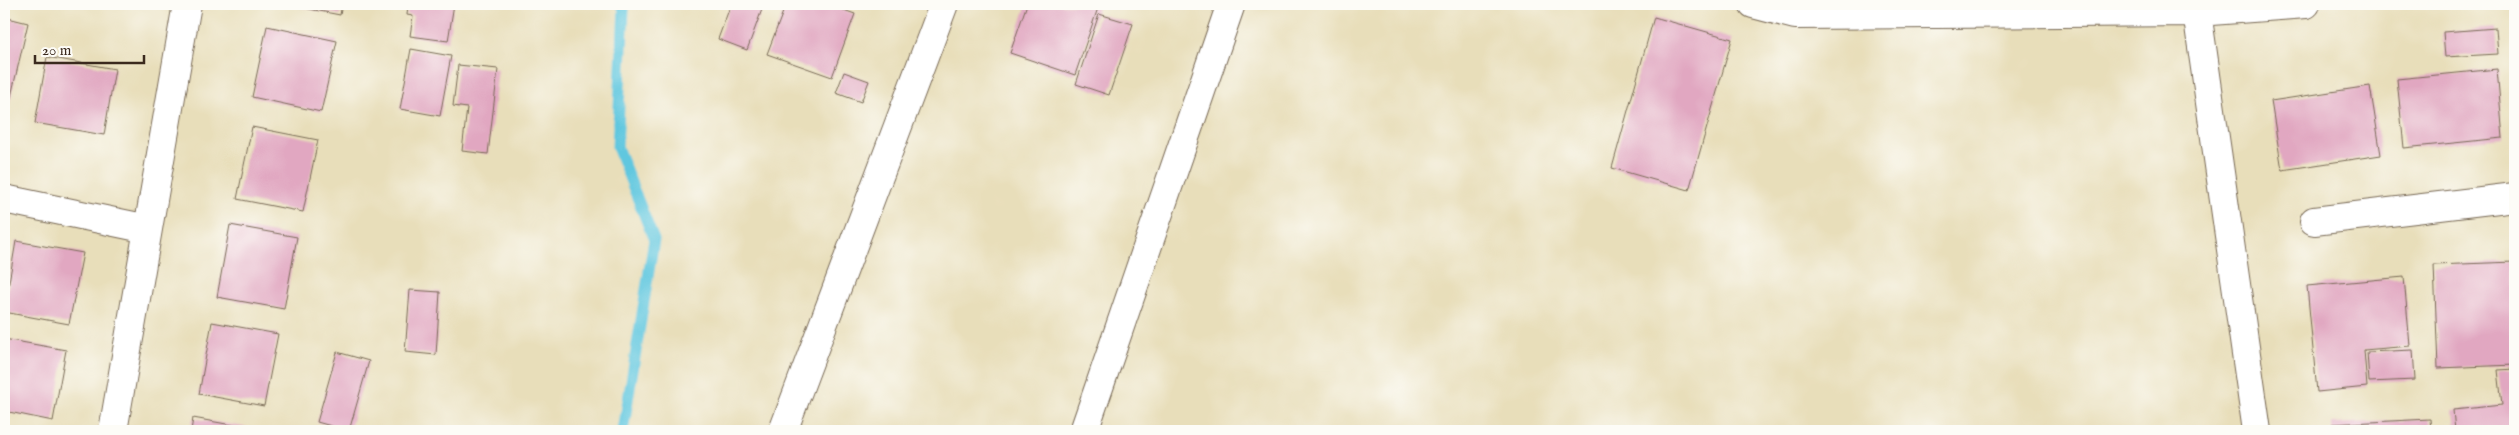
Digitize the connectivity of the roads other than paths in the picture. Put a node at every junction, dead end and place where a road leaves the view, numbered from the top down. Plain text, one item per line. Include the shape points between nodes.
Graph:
1 (187, 4) edge
2 (944, 4) edge
3 (1230, 4) edge
4 (1752, 4) edge
5 (2306, 4) edge
6 (2197, 12) junction
7 (2515, 197) edge
8 (4, 199) edge
9 (2314, 221) dead end
10 (148, 228) junction
11 (113, 431) edge
12 (783, 431) edge
13 (1084, 431) edge
14 (2257, 431) edge

1 - 10 street
2 - 12 street
3 - 13 street
4 - 6 street via 1795,16
5 - 6 street
6 - 14 street
7 - 9 street
8 - 10 street
10 - 11 street

